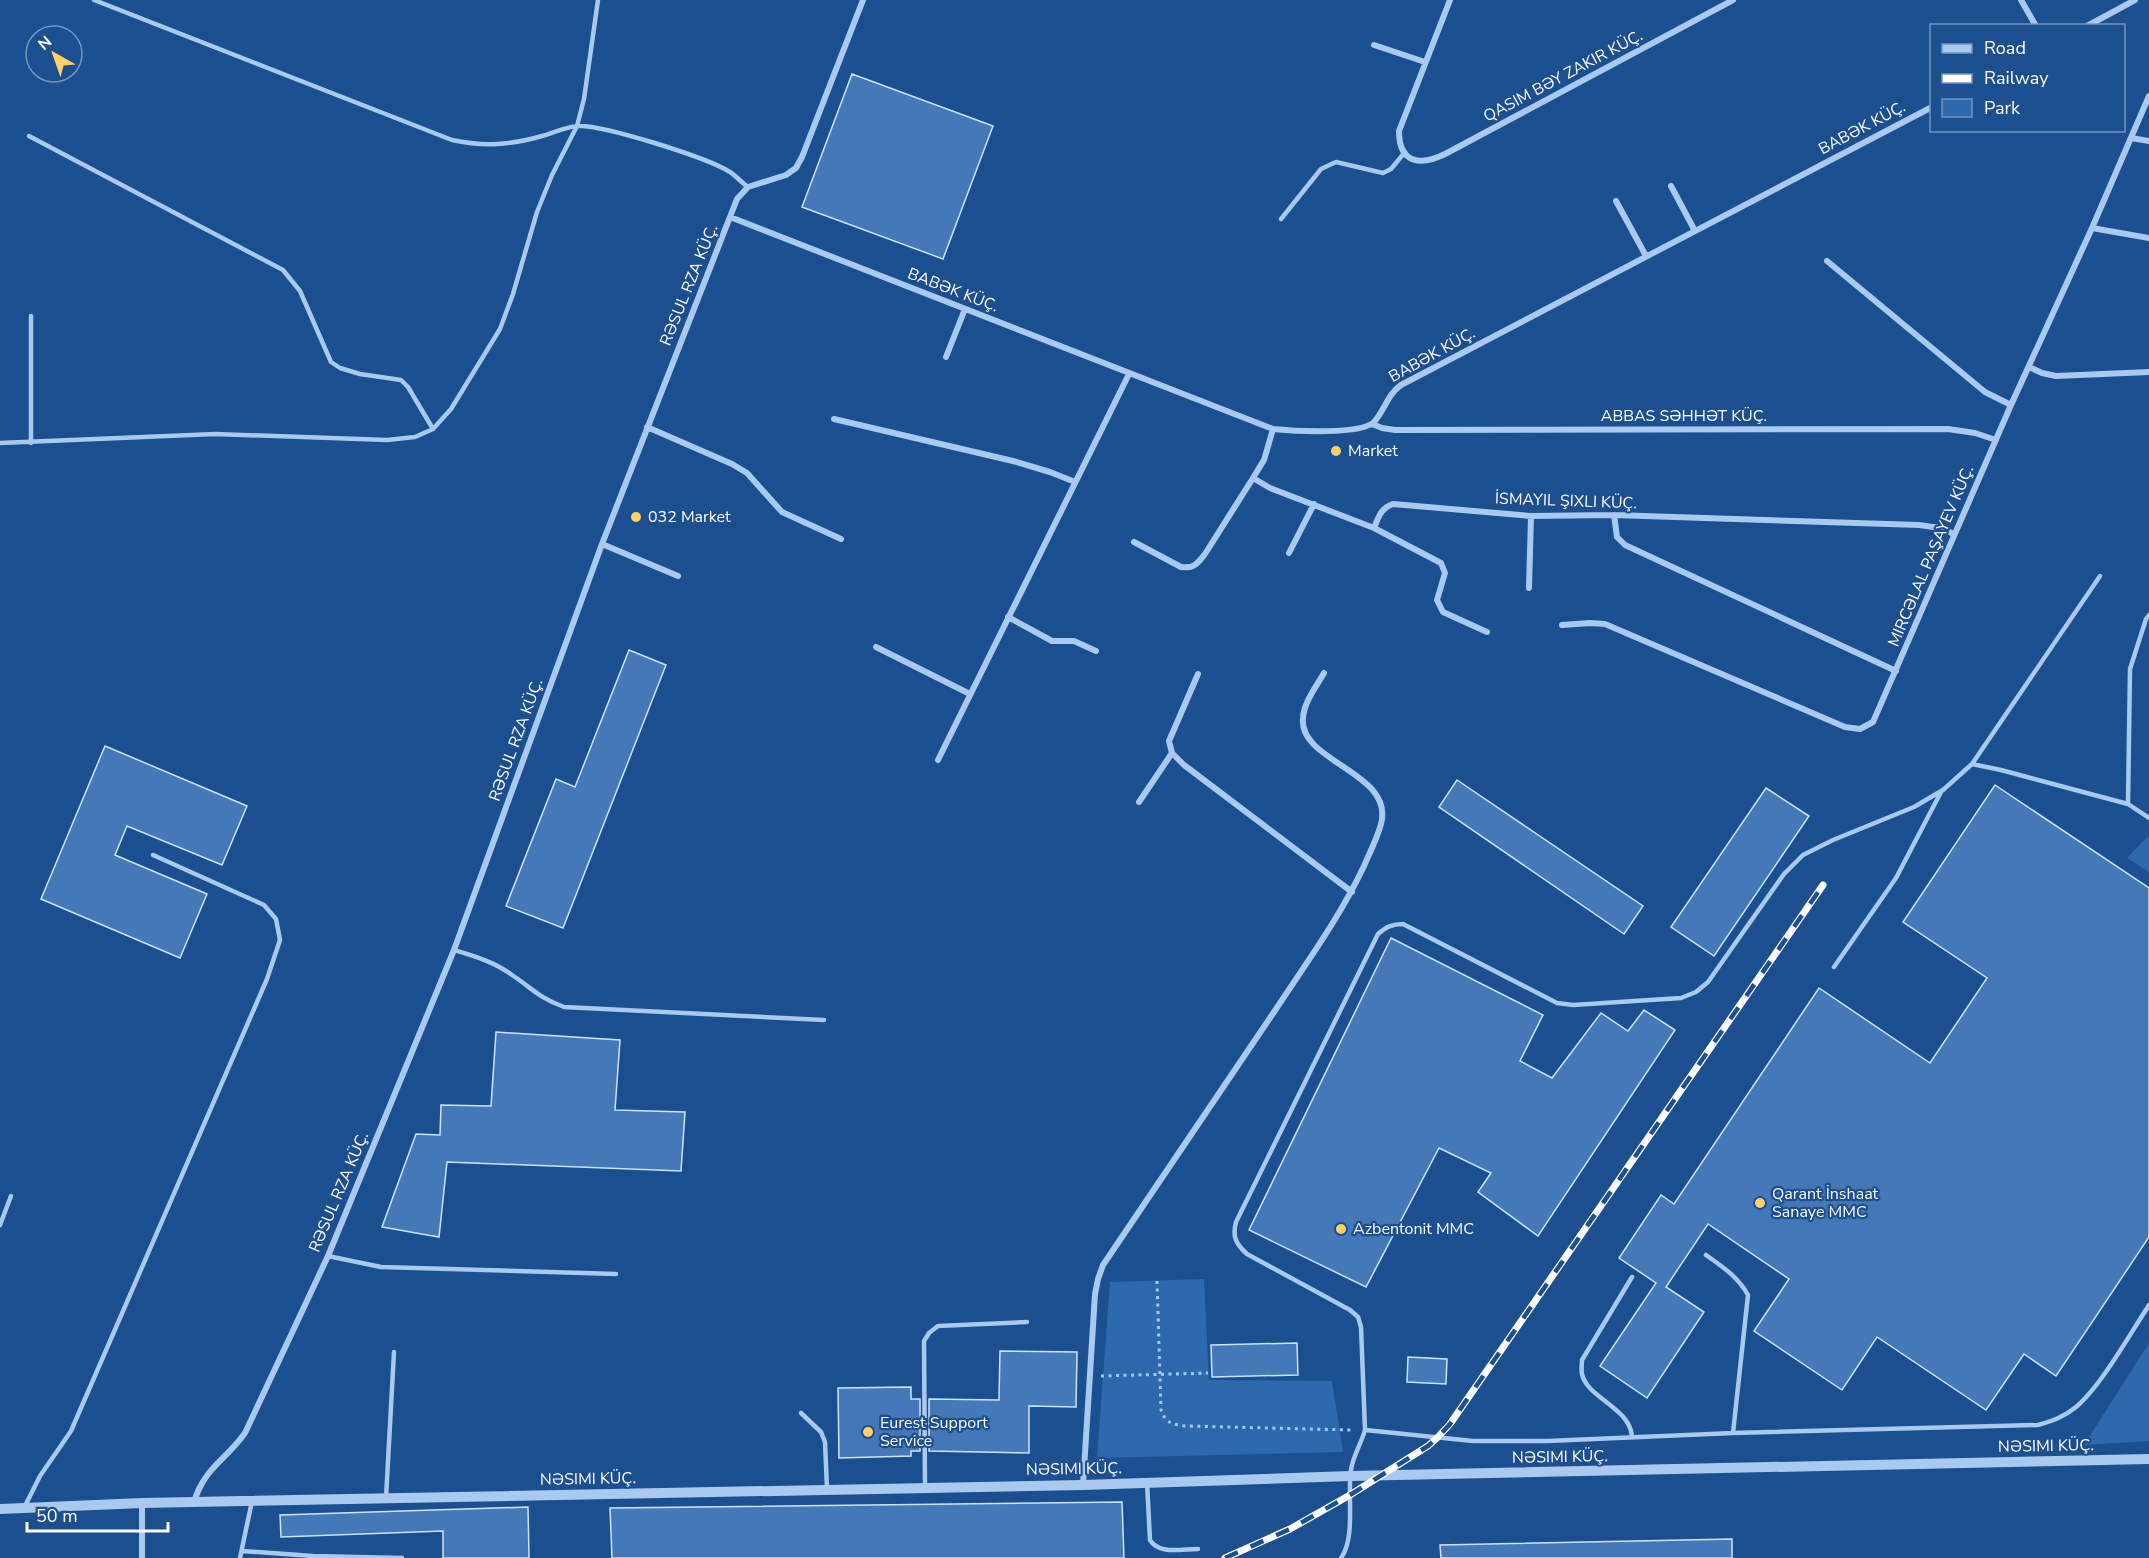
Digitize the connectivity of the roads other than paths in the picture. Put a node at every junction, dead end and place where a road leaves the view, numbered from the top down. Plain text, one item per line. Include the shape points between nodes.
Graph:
1 (94, 0) edge
2 (598, 0) edge
3 (863, 0) edge
4 (1450, 0) edge
5 (1733, 0) edge
6 (2021, 0) edge
7 (2135, 0) edge
8 (2035, 24) edge
9 (2090, 24) edge
10 (1374, 45) dead end
11 (1425, 62) junction
12 (2149, 96) edge
13 (1930, 108) edge
14 (577, 126) junction
15 (29, 136) dead end
16 (2131, 138) junction
17 (2149, 141) edge
18 (1405, 152) junction
19 (1671, 186) dead end
20 (748, 187) junction
21 (1616, 201) dead end
22 (730, 217) junction
23 (1281, 219) dead end
24 (2092, 228) junction
25 (1695, 231) junction
26 (2149, 237) edge
27 (1646, 256) junction
28 (1827, 261) dead end
29 (965, 309) junction
30 (31, 316) dead end
31 (946, 357) dead end
32 (2028, 367) junction
33 (2149, 372) edge
34 (1129, 374) junction
35 (2011, 405) junction
36 (834, 419) dead end
37 (1372, 424) junction
38 (647, 427) junction
39 (433, 429) junction
40 (1273, 429) junction
41 (1996, 440) junction
42 (0, 443) edge
43 (31, 443) junction
44 (1253, 478) junction
45 (1075, 482) junction
46 (1314, 504) junction
47 (1531, 516) junction
48 (1614, 516) junction
49 (1374, 528) junction
50 (1954, 534) junction
51 (841, 539) dead end
52 (1134, 542) dead end
53 (602, 544) junction
54 (1289, 553) dead end
55 (678, 576) dead end
56 (2100, 576) dead end
57 (1529, 588) dead end
58 (2149, 615) edge
59 (1008, 617) junction
60 (1562, 625) dead end
61 (1487, 632) dead end
62 (876, 647) dead end
63 (1096, 651) dead end
64 (1896, 671) junction
65 (1324, 673) dead end
66 (1198, 674) dead end
67 (970, 694) junction
68 (1172, 753) junction
69 (938, 760) dead end
70 (1972, 764) junction
71 (1942, 790) junction
72 (1139, 802) dead end
73 (2128, 804) junction
74 (2149, 818) edge
75 (153, 855) dead end
76 (1352, 892) junction
77 (454, 950) junction
78 (1834, 967) dead end
79 (824, 1020) dead end
80 (11, 1196) dead end
81 (0, 1225) edge
82 (1706, 1255) dead end
83 (328, 1256) junction
84 (616, 1274) dead end
85 (1632, 1277) dead end
86 (2149, 1305) edge
87 (1027, 1322) dead end
88 (394, 1352) dead end
89 (801, 1413) dead end
90 (1365, 1430) junction
91 (1733, 1433) junction
92 (1632, 1436) junction
93 (2149, 1459) edge
94 (1350, 1476) junction
95 (1147, 1482) junction
96 (1083, 1485) junction
97 (925, 1487) junction
98 (827, 1489) junction
99 (386, 1498) junction
100 (252, 1501) junction
101 (141, 1503) junction
102 (194, 1503) junction
103 (24, 1508) junction
104 (0, 1509) edge
105 (1198, 1549) dead end
106 (242, 1551) junction
107 (142, 1558) edge
108 (240, 1558) edge
109 (402, 1558) edge
110 (1341, 1558) edge

1 - 14 lane via 452,140 498,145
2 - 14 lane
3 - 20 street via 796,168 772,181
4 - 11 street
5 - 18 street via 1431,161 1412,160
6 - 8 street
7 - 9 street
10 - 11 street
11 - 18 street via 1399,132 1399,143
12 - 16 street, MIRCƏLAL PAŞAYEV KÜÇ.
13 - 25 street, BABƏK KÜÇ.
14 - 20 lane via 608,129 700,159 730,172
14 - 39 lane via 537,212 500,329 451,409
15 - 39 lane via 283,270 300,291 331,362 360,374 401,380
16 - 17 street
16 - 24 street, MIRCƏLAL PAŞAYEV KÜÇ.
18 - 23 lane via 1383,173 1336,162 1327,165
19 - 25 street
20 - 22 street, RƏSUL RZA KÜÇ. via 737,199
21 - 27 street
22 - 29 street, BABƏK KÜÇ.
22 - 38 street, RƏSUL RZA KÜÇ.
24 - 26 street
24 - 32 street, MIRCƏLAL PAŞAYEV KÜÇ.
25 - 27 street, BABƏK KÜÇ.
27 - 37 street, BABƏK KÜÇ. via 1401,385 1389,396
28 - 35 street via 1985,392
29 - 31 street
29 - 34 street, BABƏK KÜÇ.
30 - 43 lane
32 - 33 street via 2056,376
32 - 35 street, MIRCƏLAL PAŞAYEV KÜÇ.
34 - 40 street, BABƏK KÜÇ.
34 - 45 street
35 - 41 street, MIRCƏLAL PAŞAYEV KÜÇ.
36 - 45 street via 1013,461
37 - 40 street, BABƏK KÜÇ. via 1356,430
37 - 41 street, ABBAS SƏHHƏT KÜÇ. via 1395,430 1948,429
38 - 51 street via 747,473 783,512
38 - 53 street, RƏSUL RZA KÜÇ.
39 - 43 lane via 415,437 387,441 215,435
40 - 44 street via 1264,460
41 - 50 street, MIRCƏLAL PAŞAYEV KÜÇ.
42 - 43 lane
44 - 46 street
44 - 52 street via 1197,564 1181,567
45 - 59 street
46 - 49 street
46 - 54 street
47 - 48 street
47 - 49 street via 1393,504 1381,512
47 - 57 street
48 - 50 street via 1919,525
48 - 64 street via 1617,537 1624,544
49 - 61 street via 1441,563 1445,573 1437,600 1443,612
50 - 64 street, MIRCƏLAL PAŞAYEV KÜÇ.
53 - 55 street
53 - 77 street, RƏSUL RZA KÜÇ.
56 - 70 lane
58 - 73 lane via 2130,669
59 - 63 street via 1052,640 1074,641
59 - 67 street
60 - 64 street, MIRCƏLAL PAŞAYEV KÜÇ. via 1605,624 1845,727 1860,729 1873,722
62 - 67 street
65 - 76 street via 1304,708 1306,735 1370,787 1381,810 1377,837
66 - 68 street via 1169,741
67 - 69 street
68 - 72 street
68 - 76 street
70 - 71 lane
70 - 73 lane
71 - 78 lane via 1896,878
71 - 90 lane via 1914,807 1803,855 1784,874 1708,982 1681,998 1557,1003 1403,924 1386,927 1378,934 1233,1232 1237,1244 1247,1254 1358,1317
73 - 74 lane
75 - 103 lane via 264,905 276,919 280,940 267,979 72,1431 40,1476
76 - 96 street via 1103,1265 1095,1294
77 - 79 lane via 511,974 544,1000 564,1007
77 - 83 street, RƏSUL RZA KÜÇ.
80 - 81 lane
82 - 91 lane via 1732,1273 1748,1295
83 - 84 lane via 381,1267
83 - 102 street, RƏSUL RZA KÜÇ. via 245,1433 209,1470
85 - 92 lane via 1582,1360 1582,1374 1587,1384 1631,1427
86 - 91 lane via 2076,1407 2038,1425
87 - 97 lane via 939,1326 924,1341
88 - 99 lane
89 - 98 lane via 821,1432 825,1442
90 - 92 lane via 1473,1441
90 - 94 lane
91 - 92 lane
93 - 94 street, NƏSIMI KÜÇ.
94 - 95 street, NƏSIMI KÜÇ.
94 - 110 lane via 1347,1550
95 - 96 street, NƏSIMI KÜÇ.
95 - 105 lane via 1153,1545 1160,1550
96 - 97 street, NƏSIMI KÜÇ.
97 - 98 street, NƏSIMI KÜÇ.
98 - 99 street, NƏSIMI KÜÇ.
99 - 100 street, NƏSIMI KÜÇ.
100 - 102 street, NƏSIMI KÜÇ.
100 - 106 lane
101 - 102 street, NƏSIMI KÜÇ.
101 - 103 street, NƏSIMI KÜÇ.
101 - 107 street
103 - 104 street, NƏSIMI KÜÇ.
106 - 108 lane
106 - 109 lane

